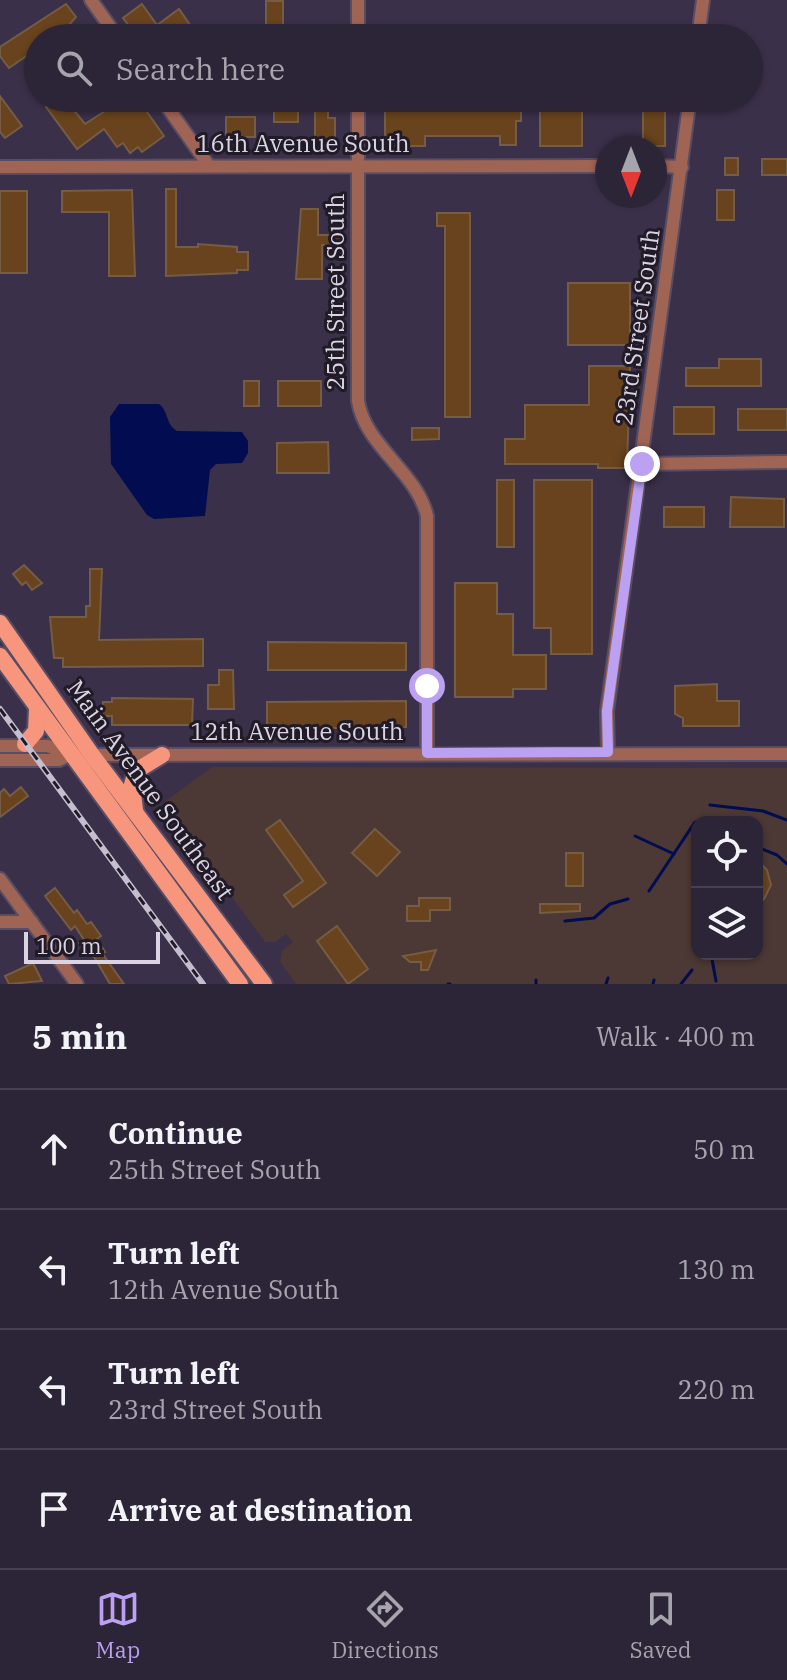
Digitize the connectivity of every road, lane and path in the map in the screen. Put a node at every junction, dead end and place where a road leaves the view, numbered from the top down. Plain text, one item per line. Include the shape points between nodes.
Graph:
1 (91, 0) edge
2 (358, 0) edge
3 (703, 0) edge
4 (108, 24) edge
5 (358, 24) edge
6 (700, 24) edge
7 (171, 112) edge
8 (358, 112) edge
9 (688, 112) edge
10 (358, 165) junction
11 (209, 166) junction
12 (595, 166) edge
13 (667, 166) edge
14 (0, 167) edge
15 (682, 167) junction
16 (787, 462) edge
17 (642, 464) junction
18 (0, 623) edge
19 (0, 656) edge
20 (37, 709) junction
21 (25, 744) junction
22 (0, 746) edge
23 (608, 752) junction
24 (427, 753) junction
25 (787, 754) edge
26 (69, 755) junction
27 (92, 755) junction
28 (162, 755) junction
29 (0, 760) edge
30 (135, 812) junction
31 (0, 879) edge
32 (0, 922) edge
33 (32, 922) junction
34 (77, 984) edge
35 (240, 984) edge
36 (264, 984) edge

1 - 4 street
2 - 5 street
3 - 6 street
7 - 11 street
8 - 10 street, 25th Street South
9 - 15 street, 23rd Street South
10 - 11 street, 16th Avenue South
10 - 12 street, 16th Avenue South
10 - 24 street, 25th Street South via 359,410 417,493 427,516
11 - 14 street, 16th Avenue South
13 - 15 street
15 - 17 street, 23rd Street South
16 - 17 street
17 - 23 street, 23rd Street South via 607,711
18 - 27 main road, Main Avenue Southeast
19 - 20 main road, Main Avenue Southeast
20 - 21 main road via 36,731
20 - 26 main road, Main Avenue Southeast
21 - 22 street
21 - 26 street
23 - 24 street, 12th Avenue South
23 - 25 street, 12th Avenue South
24 - 28 street, 12th Avenue South
26 - 27 street, 12th Avenue South
26 - 29 street, 12th Avenue South via 59,760
26 - 35 main road, Main Avenue Southeast
27 - 28 street, 12th Avenue South
27 - 30 main road, Main Avenue Southeast
28 - 30 main road via 136,771
30 - 36 main road, Main Avenue Southeast
31 - 33 street
32 - 33 street
33 - 34 street

